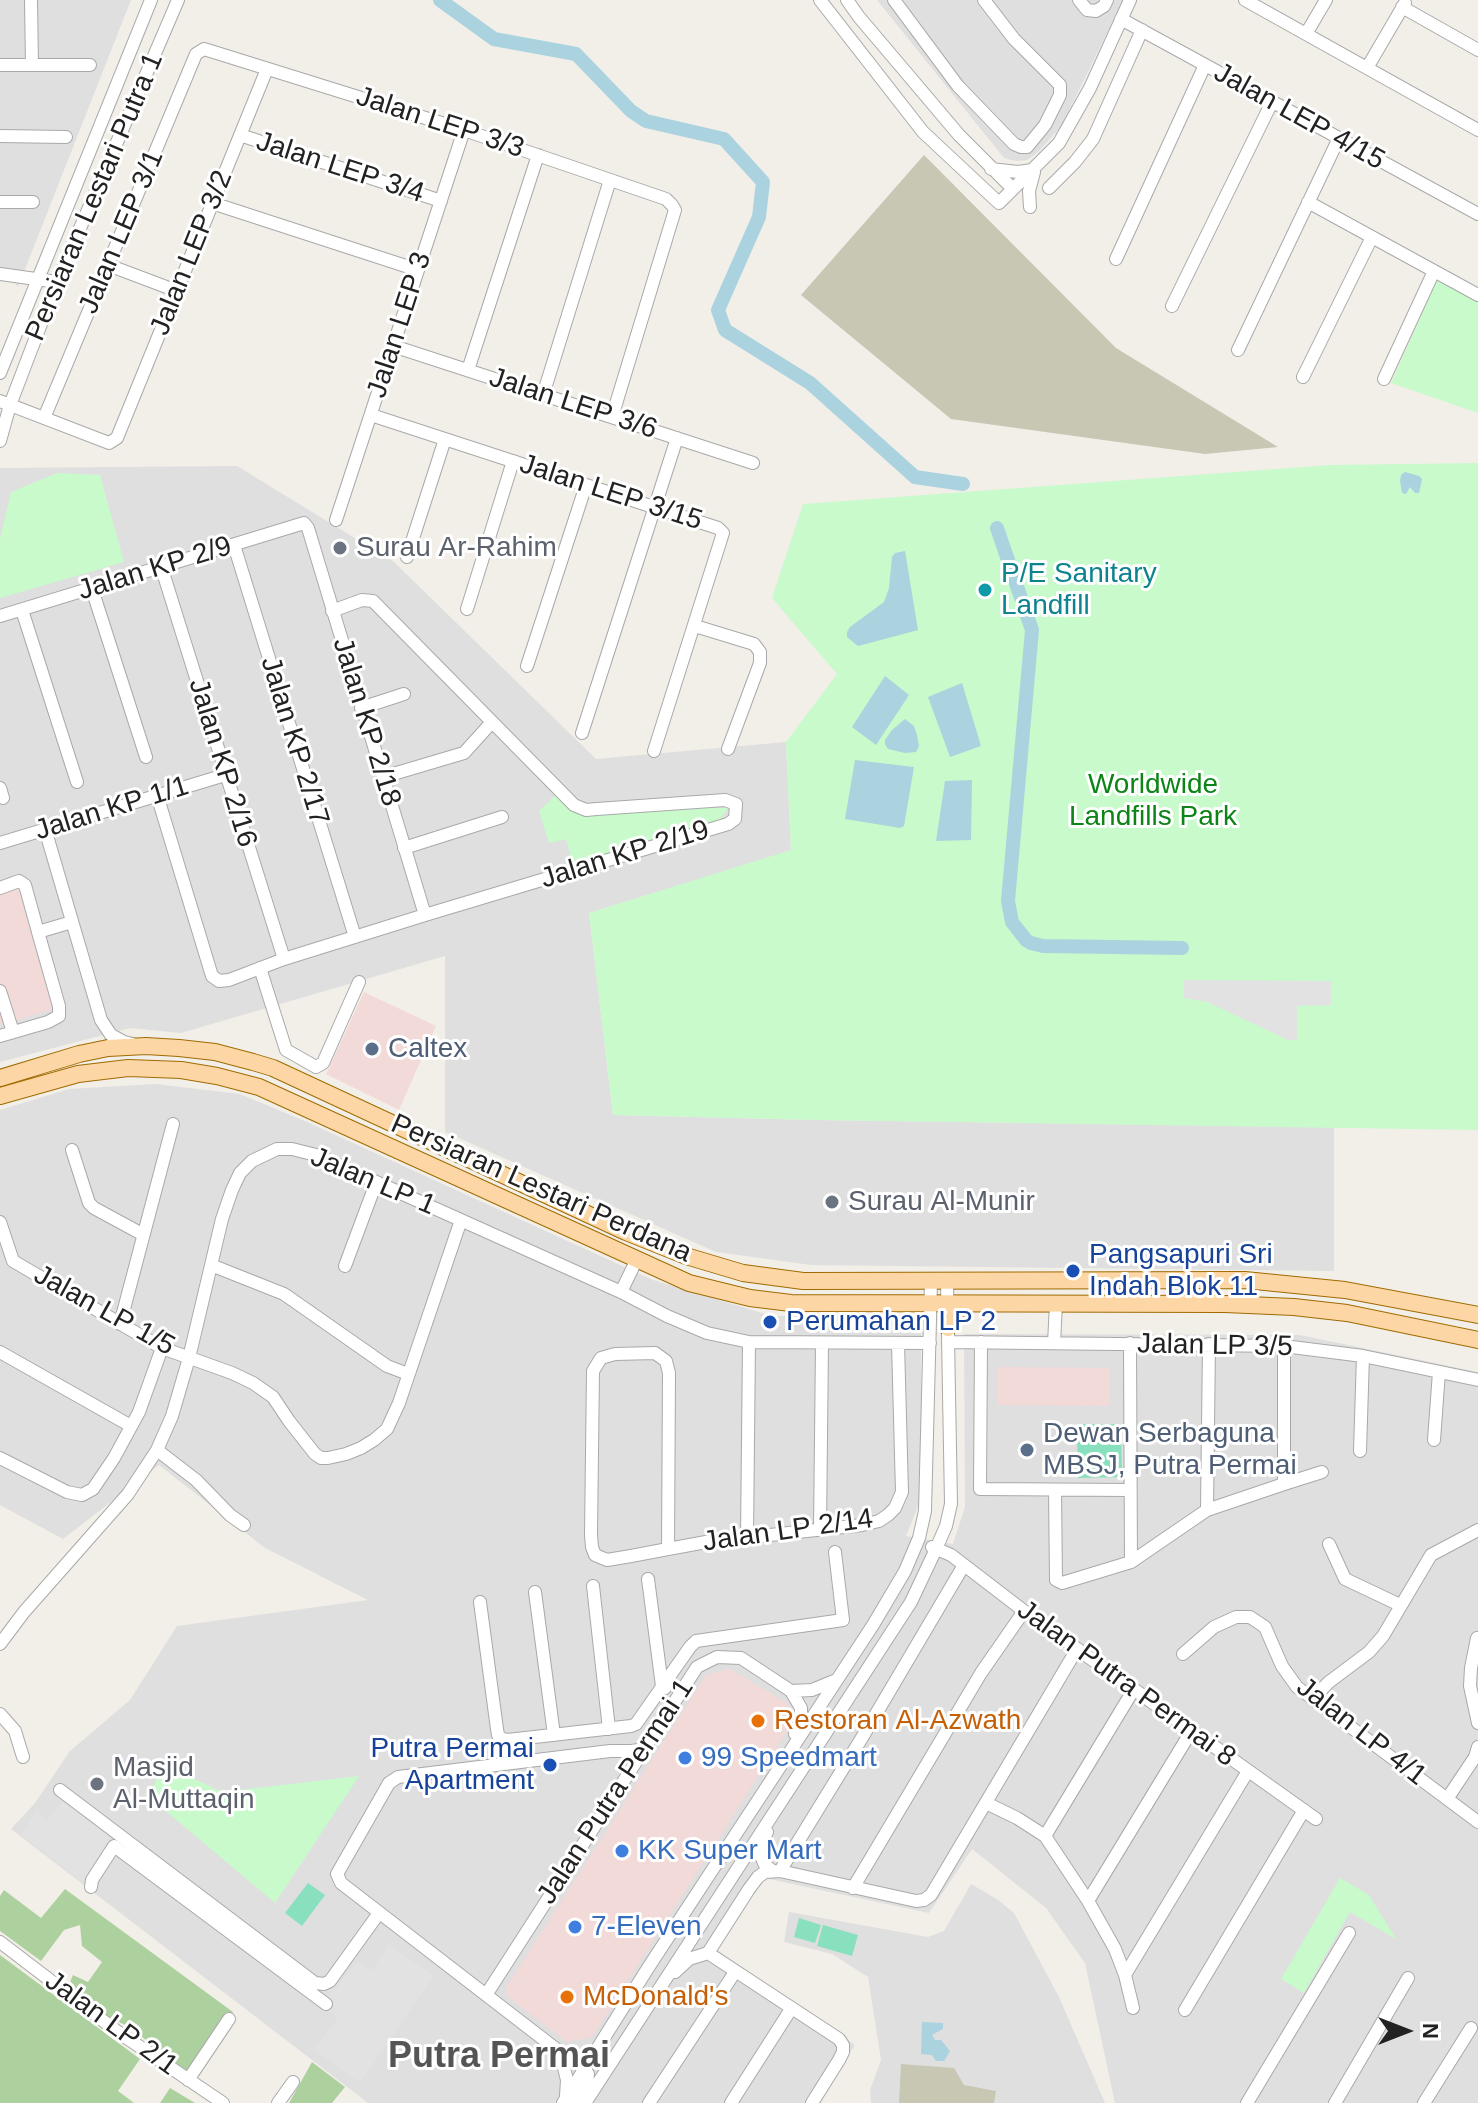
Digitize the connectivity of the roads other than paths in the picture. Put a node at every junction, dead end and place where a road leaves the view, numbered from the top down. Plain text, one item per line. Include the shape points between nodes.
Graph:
1 (31, 0) edge
2 (151, 0) edge
3 (178, 0) edge
4 (820, 0) edge
5 (847, 0) edge
6 (894, 0) edge
7 (984, 0) edge
8 (1079, 0) edge
9 (1130, 0) edge
10 (1247, 0) edge
11 (1326, 0) edge
12 (1106, 3) edge
13 (1404, 3) edge
14 (859, 17) junction
15 (1121, 19) junction
16 (1142, 30) junction
17 (845, 32) junction
18 (1306, 34) junction
19 (204, 49) joint
20 (1478, 50) edge
21 (0, 65) edge
22 (32, 65) junction
23 (90, 65) dead end
24 (1205, 65) junction
25 (1367, 68) junction
26 (267, 69) junction
27 (1272, 102) junction
28 (464, 130) junction
29 (1478, 130) edge
30 (240, 135) junction
31 (0, 136) edge
32 (66, 137) dead end
33 (1339, 138) junction
34 (538, 155) junction
35 (991, 169) junction
36 (1035, 169) junction
37 (610, 180) junction
38 (1049, 188) dead end
39 (1013, 189) junction
40 (441, 201) junction
41 (0, 202) edge
42 (33, 202) dead end
43 (1308, 202) junction
44 (212, 203) junction
45 (1030, 207) dead end
46 (1478, 214) edge
47 (1372, 237) junction
48 (1116, 259) dead end
49 (108, 265) junction
50 (418, 270) junction
51 (1434, 271) junction
52 (0, 274) edge
53 (17, 275) junction
54 (37, 278) junction
55 (57, 282) junction
56 (177, 291) junction
57 (1478, 295) edge
58 (1172, 306) dead end
59 (25, 310) junction
60 (393, 346) junction
61 (1238, 350) dead end
62 (468, 370) junction
63 (0, 373) edge
64 (1303, 377) dead end
65 (1384, 379) dead end
66 (543, 395) junction
67 (5, 403) edge
68 (371, 415) junction
69 (39, 416) junction
70 (612, 417) junction
71 (677, 438) junction
72 (445, 439) junction
73 (0, 443) edge
74 (513, 461) junction
75 (753, 463) dead end
76 (586, 485) junction
77 (655, 507) junction
78 (336, 520) dead end
79 (308, 528) joint
80 (234, 545) junction
81 (407, 557) dead end
82 (161, 566) junction
83 (92, 589) junction
84 (467, 609) dead end
85 (22, 610) junction
86 (332, 611) junction
87 (0, 616) edge
88 (695, 626) junction
89 (527, 666) dead end
90 (404, 694) dead end
91 (361, 708) junction
92 (492, 722) junction
93 (582, 733) dead end
94 (728, 749) dead end
95 (654, 751) dead end
96 (146, 757) dead end
97 (225, 775) junction
98 (383, 777) junction
99 (77, 782) dead end
100 (157, 795) junction
101 (502, 817) dead end
102 (45, 829) junction
103 (0, 843) edge
104 (404, 848) junction
105 (0, 888) edge
106 (425, 915) junction
107 (72, 922) junction
108 (38, 932) junction
109 (355, 937) junction
110 (284, 959) junction
111 (260, 968) junction
112 (359, 982) dead end
113 (0, 991) edge
114 (101, 1020) junction
115 (6, 1034) edge
116 (146, 1046) junction
117 (79, 1054) junction
118 (0, 1078) edge
119 (0, 1096) edge
120 (173, 1124) dead end
121 (72, 1150) dead end
122 (376, 1183) junction
123 (461, 1220) junction
124 (0, 1222) edge
125 (626, 1232) junction
126 (142, 1234) junction
127 (616, 1250) junction
128 (637, 1259) junction
129 (211, 1265) junction
130 (345, 1266) dead end
131 (939, 1281) junction
132 (621, 1292) junction
133 (947, 1304) junction
134 (1056, 1304) junction
135 (1478, 1315) edge
136 (120, 1324) junction
137 (948, 1335) junction
138 (1478, 1340) edge
139 (749, 1342) junction
140 (981, 1342) junction
141 (898, 1343) junction
142 (930, 1343) junction
143 (1054, 1343) junction
144 (1130, 1343) junction
145 (822, 1344) junction
146 (1209, 1344) junction
147 (1284, 1346) junction
148 (162, 1348) junction
149 (0, 1352) edge
150 (1363, 1356) junction
151 (189, 1358) junction
152 (1439, 1372) junction
153 (408, 1374) junction
154 (1478, 1380) edge
155 (131, 1426) junction
156 (1434, 1440) dead end
157 (157, 1450) junction
158 (1360, 1451) dead end
159 (0, 1458) edge
160 (1322, 1472) dead end
161 (1284, 1484) junction
162 (1055, 1490) junction
163 (1130, 1490) junction
164 (1207, 1510) junction
165 (244, 1525) dead end
166 (820, 1530) junction
167 (1478, 1530) edge
168 (747, 1538) junction
169 (918, 1540) junction
170 (1329, 1544) dead end
171 (668, 1549) junction
172 (936, 1549) junction
173 (835, 1552) dead end
174 (1131, 1562) junction
175 (964, 1565) junction
176 (648, 1579) dead end
177 (593, 1586) dead end
178 (535, 1592) dead end
179 (480, 1602) dead end
180 (1400, 1605) junction
181 (1024, 1611) junction
182 (1477, 1638) edge
183 (0, 1644) edge
184 (1077, 1649) junction
185 (1183, 1654) dead end
186 (837, 1679) junction
187 (662, 1686) junction
188 (1134, 1689) junction
189 (791, 1691) junction
190 (678, 1696) junction
191 (1312, 1699) junction
192 (0, 1714) edge
193 (1478, 1723) edge
194 (609, 1729) junction
195 (1192, 1730) junction
196 (554, 1735) junction
197 (646, 1745) junction
198 (1478, 1747) edge
199 (610, 1751) junction
200 (475, 1753) dead end
201 (23, 1757) dead end
202 (781, 1766) junction
203 (476, 1767) junction
204 (630, 1769) junction
205 (1248, 1771) junction
206 (60, 1790) dead end
207 (1447, 1799) junction
208 (781, 1800) junction
209 (986, 1803) junction
210 (1304, 1810) junction
211 (1316, 1819) dead end
212 (1478, 1822) edge
213 (1045, 1836) junction
214 (760, 1846) junction
215 (777, 1871) junction
216 (91, 1887) dead end
217 (853, 1888) junction
218 (749, 1889) junction
219 (1088, 1901) junction
220 (379, 1913) junction
221 (1349, 1933) dead end
222 (0, 1942) edge
223 (708, 1953) junction
224 (505, 1966) junction
225 (735, 1972) junction
226 (1125, 1975) junction
227 (463, 1977) junction
228 (1408, 1978) dead end
229 (661, 1985) junction
230 (486, 1995) junction
231 (326, 2004) dead end
232 (647, 2006) junction
233 (1133, 2008) dead end
234 (791, 2009) junction
235 (505, 2010) junction
236 (1185, 2010) dead end
237 (229, 2019) dead end
238 (1471, 2028) dead end
239 (604, 2039) junction
240 (560, 2052) junction
241 (584, 2068) junction
242 (188, 2080) junction
243 (293, 2082) dead end
244 (568, 2102) edge
245 (223, 2103) edge
246 (278, 2103) edge
247 (585, 2103) edge
248 (649, 2103) edge
249 (731, 2103) edge
250 (812, 2103) edge
251 (1247, 2103) edge
252 (1335, 2103) edge
253 (1424, 2103) edge

1 - 22 street
2 - 54 street, Persiaran Lestari Putra 1
3 - 55 street, Persiaran Lestari Putra 1
4 - 17 street
5 - 14 street
6 - 7 street via 958,86 1014,144 1027,147 1045,125 1060,85
8 - 12 street via 1087,10 1096,11
9 - 15 street
10 - 18 street
11 - 18 street
13 - 20 street
13 - 25 street
14 - 17 street
14 - 35 street
15 - 16 street, Jalan LEP 4/15
15 - 36 street via 1059,143
16 - 24 street, Jalan LEP 4/15
16 - 38 street via 1093,139
17 - 39 street via 923,132 999,203
18 - 25 street
19 - 26 street, Jalan LEP 3/3
19 - 49 street, Jalan LEP 3/1 via 196,54
21 - 22 street
22 - 23 street
24 - 27 street, Jalan LEP 4/15
24 - 48 street
25 - 29 street
26 - 28 street, Jalan LEP 3/3
26 - 30 street, Jalan LEP 3/2
27 - 33 street, Jalan LEP 4/15
27 - 58 street
28 - 34 street, Jalan LEP 3/3
28 - 40 street, Jalan LEP 3
30 - 40 street, Jalan LEP 3/4
30 - 44 street, Jalan LEP 3/2
31 - 32 street
33 - 43 street
33 - 46 street, Jalan LEP 4/15
34 - 37 street, Jalan LEP 3/3
34 - 62 street
35 - 36 street
35 - 39 street
36 - 39 street
36 - 45 street
37 - 66 street
37 - 70 street, Jalan LEP 3/3 via 666,199 675,210
40 - 50 street, Jalan LEP 3
41 - 42 street
43 - 47 street
43 - 61 street
44 - 50 street
44 - 56 street, Jalan LEP 3/2
47 - 51 street
47 - 64 street
49 - 56 street
49 - 69 street, Jalan LEP 3/1
50 - 60 street, Jalan LEP 3
51 - 57 street
51 - 65 street
52 - 53 street
53 - 54 street
53 - 59 street
54 - 55 street
54 - 59 street, Persiaran Lestari Putra 1
55 - 67 street, Persiaran Lestari Putra 1
56 - 69 street, Jalan LEP 3/2 via 117,438 109,443
59 - 63 street, Persiaran Lestari Putra 1
60 - 62 street, Jalan LEP 3/6
60 - 68 street, Jalan LEP 3
62 - 66 street, Jalan LEP 3/6
66 - 70 street, Jalan LEP 3/6
67 - 69 street
67 - 73 street, Persiaran Lestari Putra 1
68 - 72 street, Jalan LEP 3/15
68 - 78 street, Jalan LEP 3
69 - 73 street via 11,423
70 - 71 street, Jalan LEP 3/6
71 - 75 street, Jalan LEP 3/6
71 - 77 street
72 - 74 street, Jalan LEP 3/15
72 - 81 street
74 - 76 street, Jalan LEP 3/15
74 - 84 street
76 - 77 street, Jalan LEP 3/15
76 - 89 street
77 - 88 street, Jalan LEP 3/15 via 723,533
77 - 93 street
79 - 80 street, Jalan KP 2/9 via 304,523
79 - 86 street, Jalan KP 2/18
80 - 82 street, Jalan KP 2/9
80 - 109 street, Jalan KP 2/17
82 - 83 street, Jalan KP 2/9
82 - 97 street, Jalan KP 2/16
83 - 85 street, Jalan KP 2/9
83 - 96 street
85 - 87 street, Jalan KP 2/9
85 - 99 street
86 - 91 street, Jalan KP 2/18
86 - 92 street, Jalan KP 2/19 via 373,601
88 - 94 street via 754,644 760,652
88 - 95 street, Jalan LEP 3/15
90 - 91 street
91 - 98 street, Jalan KP 2/18
92 - 98 street via 464,753
92 - 106 street, Jalan KP 2/19 via 574,805 586,810 725,800 736,804 735,819
97 - 100 street, Jalan KP 1/1
97 - 110 street, Jalan KP 2/16
98 - 104 street, Jalan KP 2/18
100 - 102 street, Jalan KP 1/1
100 - 111 street, Jalan KP 2/19 via 212,976 229,980
101 - 104 street
102 - 103 street, Jalan KP 1/1
102 - 107 street
104 - 106 street, Jalan KP 2/18
105 - 108 street via 19,881 25,885
106 - 109 street, Jalan KP 2/19
107 - 108 street
107 - 114 street
108 - 115 street via 59,1016
109 - 110 street, Jalan KP 2/19
110 - 111 street, Jalan KP 2/19
111 - 112 street via 286,1050 316,1067 323,1063
113 - 115 street
114 - 116 street via 111,1035
114 - 117 street via 100,1037
116 - 117 main road, Persiaran Lestari Perdana
116 - 125 main road, Persiaran Lestari Perdana via 215,1052 273,1068
117 - 118 main road, Persiaran Lestari Perdana
119 - 127 main road, Persiaran Lestari Perdana via 78,1074 128,1068 217,1076 259,1087
120 - 126 street
121 - 126 street via 89,1203
122 - 123 street, Jalan LP 1
122 - 129 street, Jalan LP 1 via 316,1155 292,1149 264,1154 240,1173
122 - 130 street
123 - 132 street, Jalan LP 1
123 - 153 street
124 - 136 street, Jalan LP 1/5 via 13,1261
125 - 127 main road
125 - 131 main road, Persiaran Lestari Perdana via 755,1275 803,1281
126 - 136 street
127 - 128 main road, Persiaran Lestari Perdana
128 - 132 street
128 - 133 main road, Persiaran Lestari Perdana via 689,1283 750,1298
129 - 151 street, Jalan LP 1
129 - 153 street via 284,1294 387,1366
131 - 133 street
131 - 135 main road, Persiaran Lestari Perdana via 1245,1280 1345,1290
132 - 139 street, Jalan LP 1 via 707,1333
133 - 134 main road, Persiaran Lestari Perdana
133 - 137 main road
133 - 142 street
134 - 138 main road, Persiaran Lestari Perdana via 1294,1307
134 - 143 street
136 - 148 street, Jalan LP 1/5
137 - 140 street, Jalan LP 3/5
137 - 172 street via 951,1504
139 - 145 street, Jalan LP 1
139 - 168 street
140 - 143 street, Jalan LP 3/5
140 - 162 street via 980,1489
141 - 142 street, Jalan LP 1
141 - 145 street, Jalan LP 1
141 - 166 street, Jalan LP 2/14 via 900,1500 879,1521
142 - 169 street via 925,1511
143 - 144 street, Jalan LP 3/5
144 - 146 street, Jalan LP 3/5
144 - 163 street
145 - 166 street
146 - 147 street, Jalan LP 3/5
146 - 164 street
147 - 150 street, Jalan LP 3/5
147 - 161 street
148 - 151 street, Jalan LP 1/5
148 - 155 street
149 - 155 street
150 - 152 street, Jalan LP 3/5
150 - 158 street
151 - 153 street, Jalan LP 1/5 via 232,1373 273,1397 321,1458 361,1448 387,1429
151 - 157 street, Jalan LP 1
152 - 154 street, Jalan LP 3/5
152 - 156 street
155 - 159 street via 93,1489 82,1495
157 - 165 street
157 - 183 street, Jalan LP 1 via 128,1494
160 - 161 street
161 - 164 street
162 - 163 street
162 - 174 street via 1056,1580 1062,1583
163 - 174 street
164 - 174 street
166 - 168 street, Jalan LP 2/14
167 - 180 street via 1431,1555
168 - 171 street, Jalan LP 2/14
169 - 172 street, Jalan Putra Permai 8
169 - 186 street via 905,1571
170 - 180 street via 1345,1579
171 - 171 street, Jalan LP 2/14 via 666,1361 655,1353 601,1358 593,1371 592,1547 595,1555 607,1560
172 - 175 street, Jalan Putra Permai 8
172 - 208 street via 911,1602
173 - 187 street via 843,1620 696,1641
175 - 181 street, Jalan Putra Permai 8
175 - 215 street
176 - 187 street
177 - 194 street
178 - 196 street
179 - 196 street via 498,1735 508,1740
180 - 191 street via 1369,1652
181 - 184 street, Jalan Putra Permai 8
181 - 217 street via 981,1673
182 - 193 street via 1470,1686
184 - 188 street, Jalan Putra Permai 8
184 - 209 street
185 - 191 street, Jalan LP 4/1 via 1214,1627 1250,1617 1265,1627 1282,1666
186 - 189 street via 812,1690
186 - 202 street
187 - 190 street
187 - 194 street via 636,1724
188 - 195 street, Jalan Putra Permai 8
188 - 213 street
189 - 190 street, Jalan Putra Permai 1 via 741,1658 717,1657 697,1667
189 - 202 street via 801,1719
190 - 197 street, Jalan Putra Permai 1
191 - 207 street, Jalan LP 4/1
192 - 201 street via 15,1731
194 - 196 street
195 - 205 street, Jalan Putra Permai 8
195 - 219 street
197 - 199 street
197 - 204 street, Jalan Putra Permai 1
198 - 207 street
199 - 203 street
199 - 204 street
200 - 203 street
202 - 239 street
203 - 220 street via 404,1776 389,1783 337,1874
204 - 224 street, Jalan Putra Permai 1
205 - 210 street, Jalan Putra Permai 8
205 - 226 street
206 - 220 street via 315,1983 330,1981
207 - 212 street, Jalan LP 4/1
208 - 214 street
208 - 229 street
209 - 213 street
209 - 217 street via 924,1900
210 - 211 street, Jalan Putra Permai 8
210 - 236 street
213 - 219 street
214 - 215 street via 765,1865
214 - 218 street
215 - 217 street
215 - 218 street via 765,1872
216 - 231 street via 114,1846
218 - 223 street
219 - 226 street
220 - 227 street
221 - 251 street
222 - 242 street, Jalan LP 2/1
223 - 225 street
223 - 229 street via 689,1959
224 - 227 street via 481,1980
224 - 230 street, Jalan Putra Permai 1
224 - 235 street, Jalan Putra Permai 1 via 499,1985
225 - 234 street
225 - 248 street
226 - 233 street
227 - 230 street
228 - 252 street
229 - 232 street
230 - 235 street
232 - 241 street via 601,2064
232 - 247 street
234 - 249 street
234 - 250 street via 843,2045
235 - 240 street
237 - 242 street
238 - 253 street
239 - 240 street via 589,2050
239 - 241 street
240 - 241 street
240 - 244 street
241 - 244 street via 587,2083
242 - 245 street, Jalan LP 2/1
243 - 246 street

